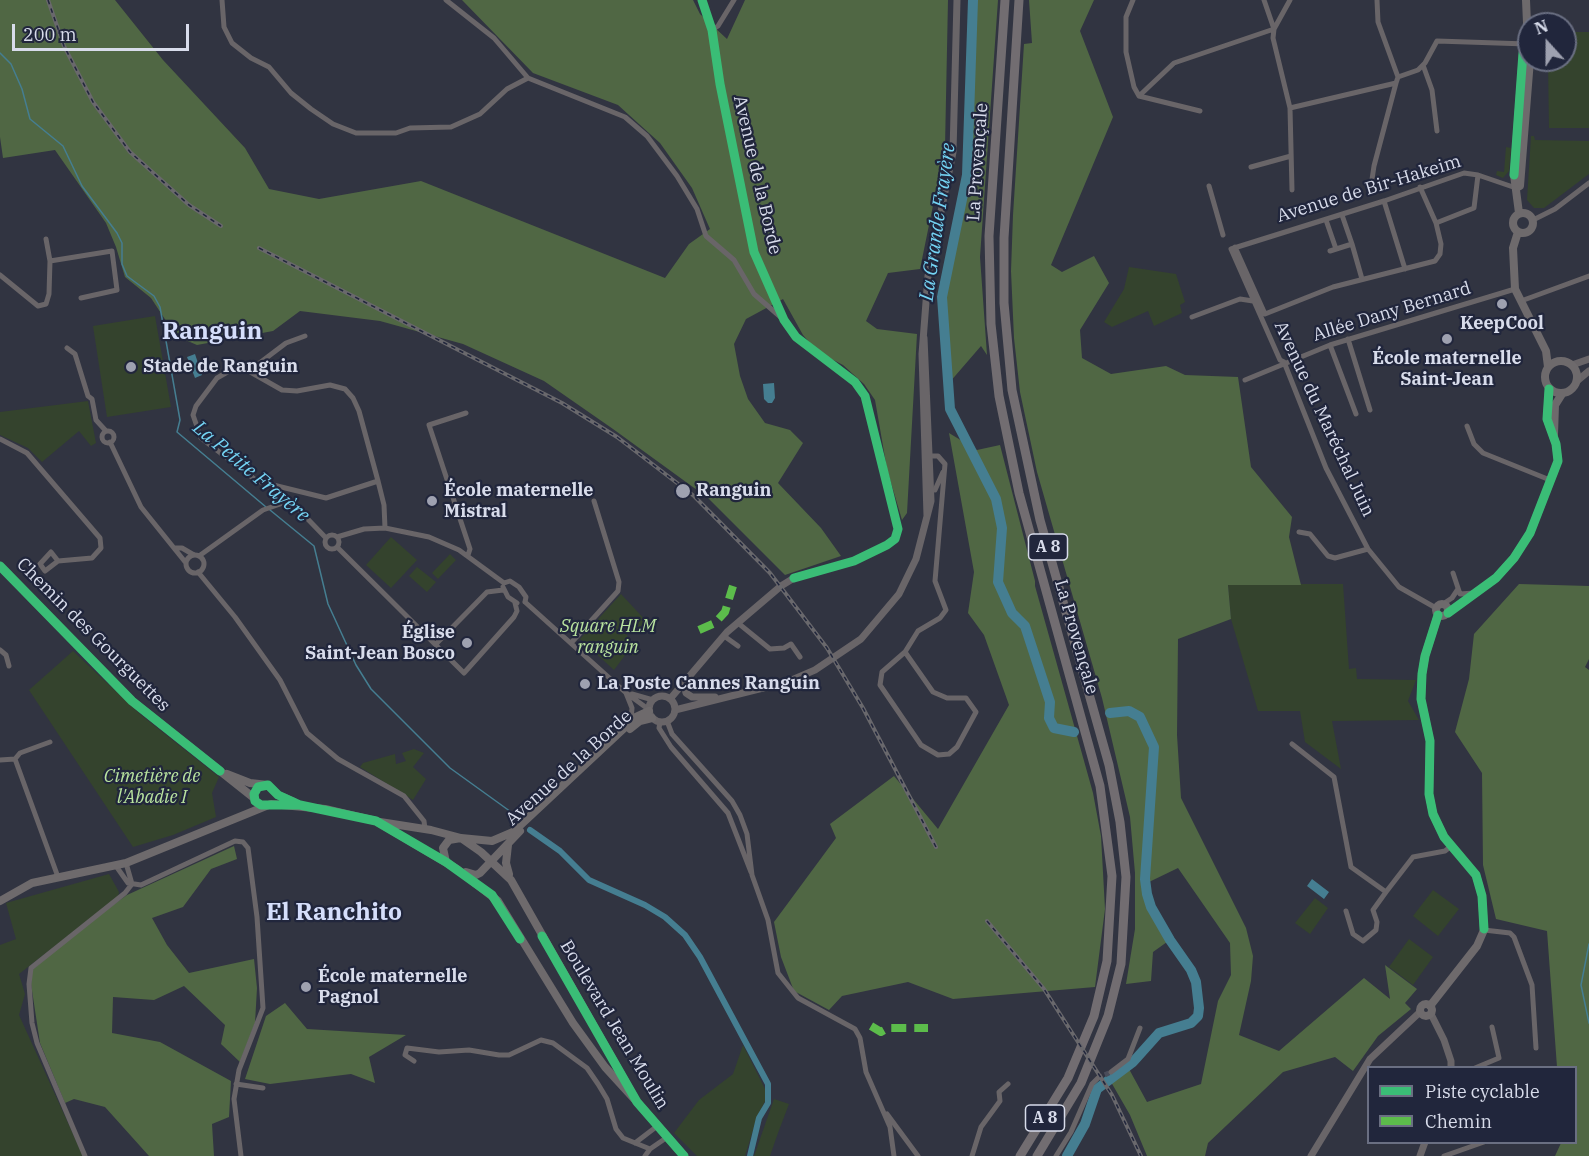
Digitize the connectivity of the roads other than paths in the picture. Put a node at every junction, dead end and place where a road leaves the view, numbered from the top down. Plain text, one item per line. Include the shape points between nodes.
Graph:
1 (222, 0) edge
2 (446, 0) edge
3 (702, 0) edge
4 (734, 0) edge
5 (957, 0) edge
6 (1005, 0) edge
7 (1019, 0) edge
8 (1133, 0) edge
9 (1264, 0) edge
10 (1290, 0) edge
11 (1377, 0) edge
12 (1274, 29) junction
13 (712, 30) junction
14 (1517, 46) edge
15 (1423, 65) junction
16 (1522, 72) edge
17 (1529, 72) edge
18 (528, 78) junction
19 (1397, 80) junction
20 (1139, 96) junction
21 (1290, 108) junction
22 (1200, 111) dead end
23 (1437, 131) dead end
24 (1290, 156) junction
25 (1251, 167) dead end
26 (1478, 175) junction
27 (1589, 183) edge
28 (1209, 186) dead end
29 (1371, 186) dead end
30 (1420, 187) junction
31 (1516, 188) junction
32 (1292, 190) dead end
33 (1384, 201) junction
34 (1519, 213) junction
35 (1342, 215) junction
36 (1326, 220) junction
37 (1533, 220) junction
38 (1436, 223) junction
39 (1518, 232) junction
40 (1223, 235) dead end
41 (46, 239) dead end
42 (1352, 244) junction
43 (1233, 248) junction
44 (50, 261) junction
45 (1406, 268) junction
46 (0, 275) edge
47 (1589, 276) edge
48 (1362, 279) junction
49 (1515, 289) junction
50 (81, 298) dead end
51 (1253, 301) junction
52 (1521, 301) junction
53 (1192, 317) dead end
54 (784, 320) junction
55 (305, 336) dead end
56 (1348, 339) junction
57 (1330, 345) junction
58 (68, 348) dead end
59 (1546, 351) junction
60 (1589, 359) edge
61 (1560, 361) junction
62 (1284, 362) junction
63 (1572, 365) junction
64 (1548, 367) junction
65 (249, 371) junction
66 (1589, 371) edge
67 (1245, 380) dead end
68 (1577, 381) junction
69 (1549, 389) junction
70 (1562, 394) junction
71 (1370, 411) dead end
72 (466, 412) dead end
73 (1356, 414) dead end
74 (1467, 426) dead end
75 (1554, 438) junction
76 (0, 439) edge
77 (928, 456) junction
78 (945, 467) junction
79 (1550, 480) junction
80 (378, 482) junction
81 (933, 492) junction
82 (943, 497) junction
83 (594, 501) dead end
84 (927, 519) junction
85 (385, 528) junction
86 (1299, 532) dead end
87 (337, 537) junction
88 (326, 538) junction
89 (337, 547) junction
90 (175, 548) junction
91 (1368, 549) junction
92 (468, 555) junction
93 (197, 556) junction
94 (58, 561) dead end
95 (186, 563) junction
96 (0, 566) edge
97 (198, 572) junction
98 (1453, 573) dead end
99 (504, 583) junction
100 (1458, 587) junction
101 (503, 590) junction
102 (1479, 591) junction
103 (525, 602) junction
104 (515, 603) junction
105 (1443, 610) junction
106 (738, 623) junction
107 (724, 636) junction
108 (571, 643) junction
109 (436, 644) junction
110 (738, 646) dead end
111 (0, 650) edge
112 (905, 652) junction
113 (800, 657) dead end
114 (9, 666) dead end
115 (684, 685) junction
116 (625, 692) junction
117 (719, 698) junction
118 (670, 699) junction
119 (652, 700) junction
120 (675, 710) junction
121 (650, 713) junction
122 (631, 721) junction
123 (663, 722) junction
124 (50, 742) dead end
125 (1292, 744) dead end
126 (15, 759) junction
127 (0, 760) edge
128 (220, 771) junction
129 (261, 785) junction
130 (275, 792) junction
131 (255, 799) junction
132 (268, 805) junction
133 (300, 805) junction
134 (244, 814) junction
135 (376, 821) junction
136 (425, 829) junction
137 (461, 838) junction
138 (508, 844) junction
139 (1450, 847) junction
140 (492, 861) junction
141 (446, 862) junction
142 (126, 863) junction
143 (116, 866) junction
144 (457, 869) junction
145 (752, 875) junction
146 (58, 877) junction
147 (511, 880) junction
148 (132, 884) junction
149 (1386, 892) junction
150 (0, 901) edge
151 (1347, 911) dead end
152 (1484, 930) junction
153 (1431, 1010) junction
154 (1420, 1012) joint
155 (1492, 1027) dead end
156 (1140, 1028) dead end
157 (1536, 1048) dead end
158 (414, 1061) dead end
159 (1451, 1066) edge
160 (1480, 1066) edge
161 (1111, 1072) tunnel mouth
162 (1098, 1078) tunnel mouth
163 (236, 1084) junction
164 (1008, 1084) dead end
165 (263, 1088) dead end
166 (637, 1102) junction
167 (883, 1110) junction
168 (656, 1127) junction
169 (666, 1138) junction
170 (635, 1143) junction
171 (1481, 1144) edge
172 (650, 1149) junction
173 (86, 1156) edge
174 (241, 1156) edge
175 (645, 1156) edge
176 (684, 1156) edge
177 (894, 1156) edge
178 (918, 1156) edge
179 (972, 1156) edge
180 (1020, 1156) edge
181 (1037, 1156) edge
182 (1056, 1156) edge
183 (1311, 1156) edge
184 (1444, 1156) edge

1 - 18 street via 224,27 232,43 269,67 311,109 356,133 451,126 480,114 507,89
2 - 18 street via 494,38
3 - 13 street, Avenue de la Borde
4 - 13 street
5 - 77 street via 953,152 928,276 922,354
6 - 180 highway, La Provençale / A 8 via 989,236 998,386 1019,493 1100,786 1112,876 1108,952 1094,1016 1068,1078
7 - 181 highway, La Provençale / A 8 via 1003,267 1012,390 1040,520 1109,765 1126,877 1121,964 1108,1016 1081,1083
8 - 20 street via 1126,17 1126,52
9 - 12 street
10 - 12 street
11 - 19 street via 1378,22
12 - 20 street via 1174,63
12 - 21 street
13 - 54 street, Avenue de la Borde via 751,243
14 - 15 street via 1437,40
15 - 19 street
15 - 23 street via 1432,90
16 - 31 main road
17 - 31 main road via 1520,186
18 - 54 street via 624,117 647,136 692,201 706,236 734,260 754,294
19 - 21 street
19 - 29 street
20 - 22 street
21 - 24 street
24 - 25 street
24 - 32 street
26 - 30 street, Avenue de Bir-Hakeim via 1464,173
26 - 31 street, Avenue de Bir-Hakeim
26 - 38 street via 1474,208
27 - 37 street
28 - 40 street
30 - 33 street, Avenue de Bir-Hakeim
30 - 38 street
31 - 34 main road
33 - 35 street, Avenue de Bir-Hakeim
33 - 45 street
34 - 37 main road via 1528,213
34 - 39 main road via 1512,224
35 - 36 street, Avenue de Bir-Hakeim
35 - 42 street
36 - 42 street via 1333,250
36 - 43 street, Avenue de Bir-Hakeim
37 - 39 main road via 1529,231
38 - 45 street via 1440,254 1435,261
39 - 49 main road via 1513,248
41 - 44 street
42 - 48 street
43 - 48 street via 1265,314
43 - 51 street, Avenue du Maréchal Juin
44 - 46 street via 49,294 45,304 38,306
44 - 50 street via 112,250 117,290
45 - 48 street
47 - 52 street
49 - 52 main road
49 - 56 street, Allée Dany Bernard
51 - 53 street via 1240,299
51 - 62 street, Avenue du Maréchal Juin
52 - 59 main road
54 - 106 street, Avenue de la Borde via 809,350 855,382 865,396 898,529 895,539 870,553 831,569 794,578
55 - 65 street via 286,343
56 - 57 street, Allée Dany Bernard
56 - 71 street
57 - 62 street, Allée Dany Bernard
57 - 73 street
58 - 90 street via 75,354 96,420 106,431 103,439 110,442 141,507
59 - 61 main road
59 - 64 main road
60 - 63 street
61 - 63 main road
61 - 64 main road
62 - 67 street, Allée Dany Bernard
62 - 91 street, Avenue du Maréchal Juin via 1326,468
63 - 68 main road
64 - 69 main road via 1545,381
65 - 80 street via 282,390 330,385 345,389 359,411
65 - 80 street via 225,373 205,393 193,415 201,438 257,481 326,498
66 - 68 street
68 - 70 main road via 1572,390
69 - 70 main road
69 - 75 main road via 1547,419
70 - 75 main road via 1554,413
72 - 92 street via 429,425 470,549
74 - 79 street via 1474,444 1483,453
75 - 79 main road via 1558,461
76 - 94 street via 27,453 100,538 101,548 92,558
77 - 78 street via 940,457
77 - 81 street
77 - 84 street
78 - 81 street
78 - 82 street
79 - 102 main road via 1536,520 1518,552
80 - 85 street
81 - 82 street via 941,491
81 - 84 street
82 - 112 street via 935,581 946,604 945,614 918,632
83 - 108 street via 619,582 618,591
84 - 117 street via 904,585 858,642 800,677
85 - 87 street
85 - 92 street via 441,541
86 - 91 street via 1310,534 1328,556 1335,558
87 - 88 street
87 - 89 street
88 - 89 street via 326,546
88 - 93 street via 287,503 263,510
89 - 109 street
90 - 93 street
90 - 95 street
91 - 105 street, Avenue du Maréchal Juin via 1399,587
92 - 99 street
93 - 95 street
93 - 97 street via 204,565
95 - 97 street via 190,571
96 - 128 main road, Chemin des Gourguettes via 132,701
97 - 136 street via 280,680 307,733 338,759 404,796 424,821
98 - 100 street
99 - 101 street
99 - 103 street via 510,581 519,588
100 - 102 street via 1462,595
100 - 105 street
101 - 104 street
101 - 109 street via 487,592
102 - 105 main road
103 - 104 street
103 - 108 street
104 - 109 street via 514,617 464,673
105 - 139 main road via 1423,665 1421,699 1430,741 1429,794 1436,820
106 - 107 street
106 - 113 street via 770,649 791,644
107 - 110 street
107 - 115 street
108 - 116 street
111 - 114 street
112 - 112 street via 933,692 947,698 966,698 976,712 949,754 938,755 921,745 880,685 882,672
115 - 117 street via 692,698
115 - 118 street
116 - 119 street
116 - 121 street
116 - 122 street via 632,708
117 - 120 street
118 - 119 street via 663,696
118 - 120 street
119 - 121 street
120 - 123 street
121 - 122 main road
121 - 123 street
121 - 138 main road, Avenue de la Borde
122 - 137 main road via 507,836 492,841
123 - 145 street via 732,801 747,834
123 - 145 street via 659,728 671,747 728,813
124 - 126 street via 20,753
125 - 149 street via 1335,777 1351,867
126 - 127 street
126 - 146 street
128 - 129 main road, Chemin des Gourguettes
128 - 131 main road, Chemin des Gourguettes
129 - 130 main road via 268,785
129 - 131 main road via 255,790
130 - 132 main road
130 - 133 main road
131 - 132 main road
131 - 134 main road
132 - 133 main road
132 - 134 main road
133 - 135 main road, Boulevard Jean Moulin
134 - 142 main road
135 - 136 main road, Boulevard Jean Moulin
135 - 141 main road
136 - 137 main road, Boulevard Jean Moulin
137 - 140 main road, Boulevard Jean Moulin
137 - 141 main road via 446,843
138 - 140 main road, Avenue de la Borde
138 - 147 main road via 506,862
139 - 149 street via 1413,856
139 - 152 main road via 1476,875
140 - 144 main road via 476,875
140 - 147 main road, Boulevard Jean Moulin
141 - 144 main road
142 - 143 main road
142 - 148 street
143 - 146 main road
143 - 148 street via 122,879
144 - 166 main road via 498,901 573,1023 604,1067
145 - 167 street via 768,920 778,973 798,998 855,1029 866,1072
146 - 150 main road via 32,883
147 - 166 main road, Boulevard Jean Moulin
148 - 163 street via 141,885 235,841 248,848 263,1008
148 - 173 street via 31,968 29,984 37,1043
149 - 151 street via 1373,910 1376,930 1363,941 1353,934
152 - 153 main road via 1477,946
152 - 157 street via 1514,937 1532,985
153 - 154 main road via 1423,1005
153 - 159 street
154 - 183 street via 1386,1041 1365,1066
155 - 160 street via 1499,1058
156 - 161 street via 1128,1059
158 - 170 street via 405,1055 407,1048 499,1055 541,1040 554,1043 587,1068 607,1099 616,1129 623,1138
162 - 182 street
163 - 165 street
163 - 174 street via 234,1108
164 - 179 street via 999,1092 1000,1101 981,1127
166 - 168 main road, Boulevard Jean Moulin
167 - 177 street
167 - 178 street
168 - 169 main road, Boulevard Jean Moulin
168 - 170 street
169 - 172 street
169 - 176 main road, Boulevard Jean Moulin
170 - 172 street
171 - 184 street
172 - 175 street

